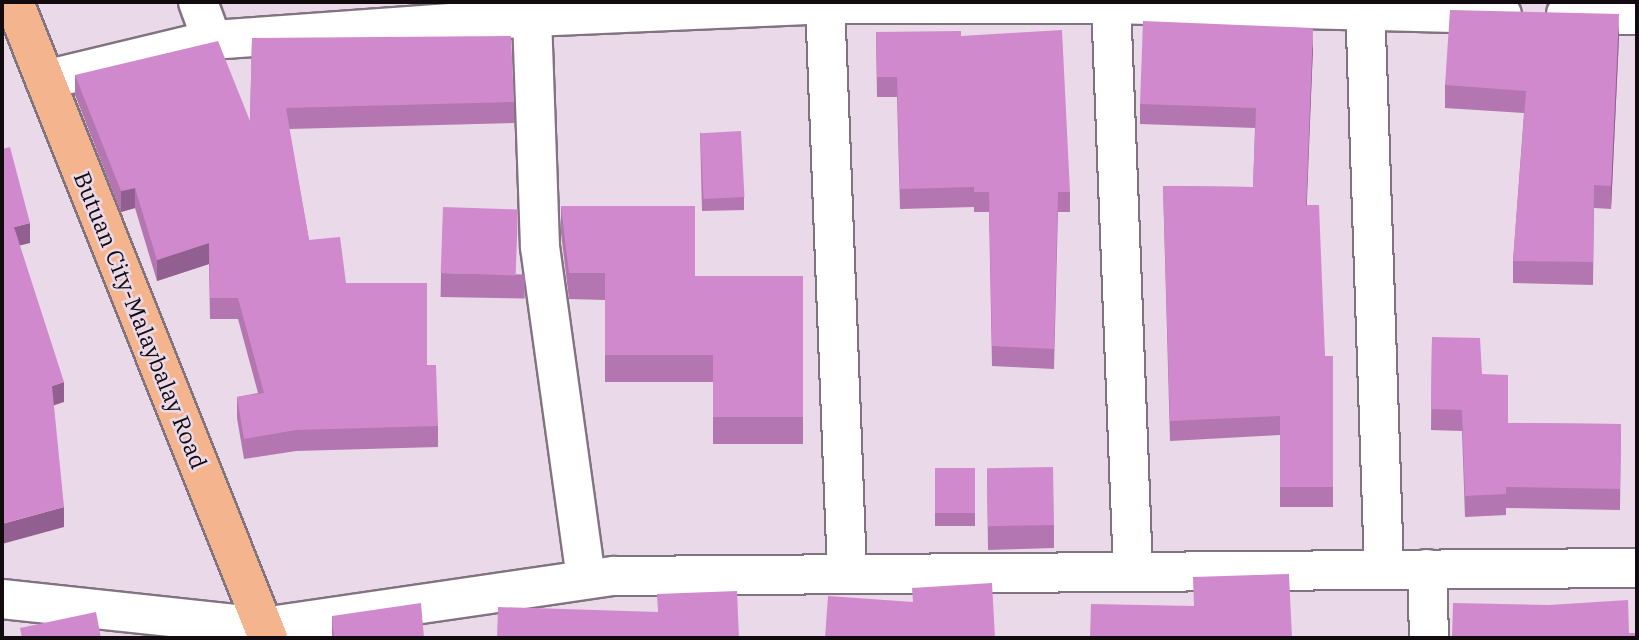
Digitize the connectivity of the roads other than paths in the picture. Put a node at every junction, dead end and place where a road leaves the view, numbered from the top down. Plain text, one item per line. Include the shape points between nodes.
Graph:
1 (14, 2) edge
2 (198, 2) edge
3 (825, 3) edge
4 (1111, 3) edge
5 (1364, 7) edge
6 (1637, 15) edge
7 (532, 17) junction
8 (212, 40) junction
9 (45, 80) junction
10 (1637, 568) edge
11 (1427, 569) junction
12 (1384, 570) junction
13 (847, 572) junction
14 (1133, 572) junction
15 (586, 578) junction
16 (2, 599) edge
17 (265, 632) edge
18 (1429, 638) edge

1 - 9 main road, Butuan City-Malaybalay Road
2 - 8 street
3 - 4 street
3 - 7 street
3 - 13 street
4 - 5 street
4 - 14 street
5 - 6 street
5 - 12 street
7 - 8 street
7 - 15 street via 540,247
8 - 9 street
9 - 17 main road, Butuan City-Malaybalay Road
10 - 11 street
11 - 12 street
11 - 18 street
12 - 14 street
13 - 14 street
13 - 15 street
15 - 17 street
16 - 17 street

